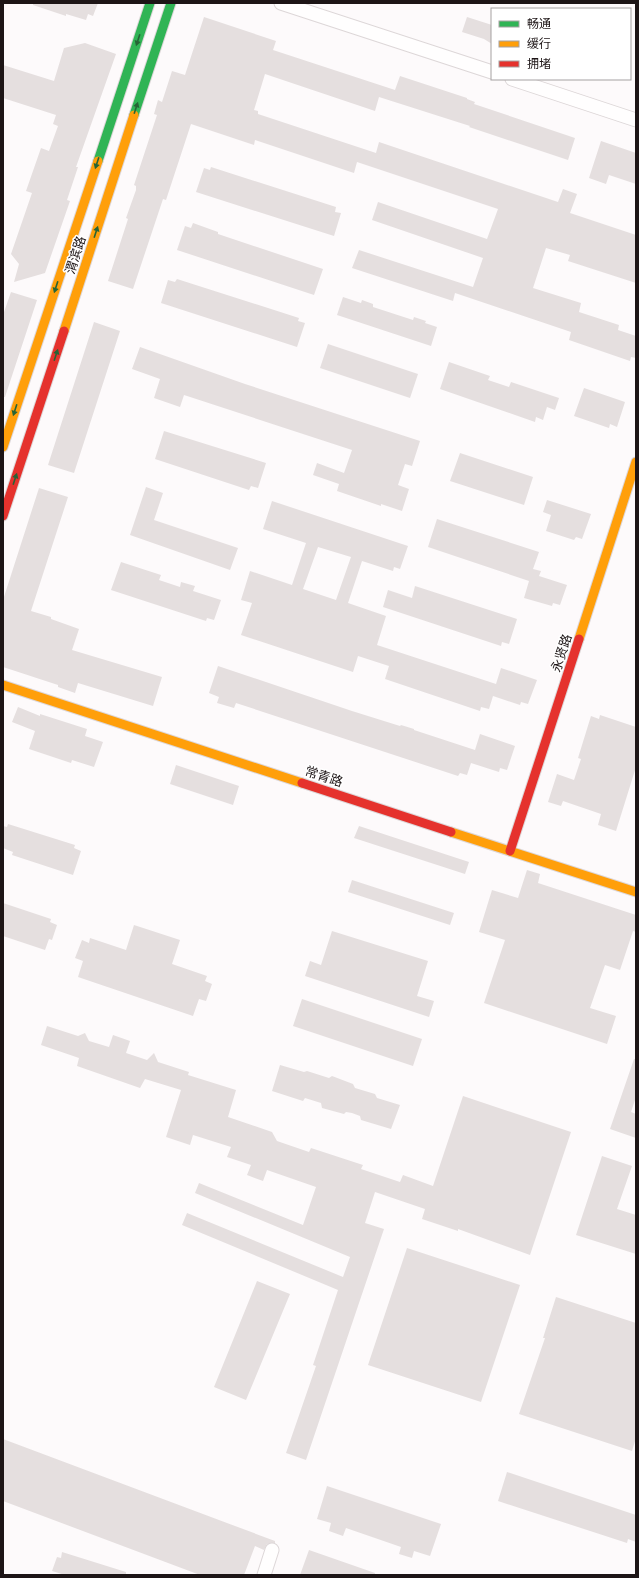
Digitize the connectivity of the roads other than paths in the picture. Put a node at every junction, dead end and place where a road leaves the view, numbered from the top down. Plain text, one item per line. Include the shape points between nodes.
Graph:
1 (150, 3) edge
2 (171, 3) edge
3 (281, 3) edge
4 (491, 72) edge
5 (515, 80) edge
6 (636, 120) edge
7 (3, 447) edge
8 (636, 462) edge
9 (3, 516) edge
10 (3, 685) edge
11 (510, 851) junction
12 (636, 892) edge
13 (272, 1550) dead end
14 (264, 1575) edge

1 -> 7 street, 渭滨路
9 -> 2 street, 渭滨路
3 - 4 street
5 - 6 street
8 - 11 street, 永贤路
10 - 11 street, 常青路
11 - 12 street, 常青路
13 - 14 street

